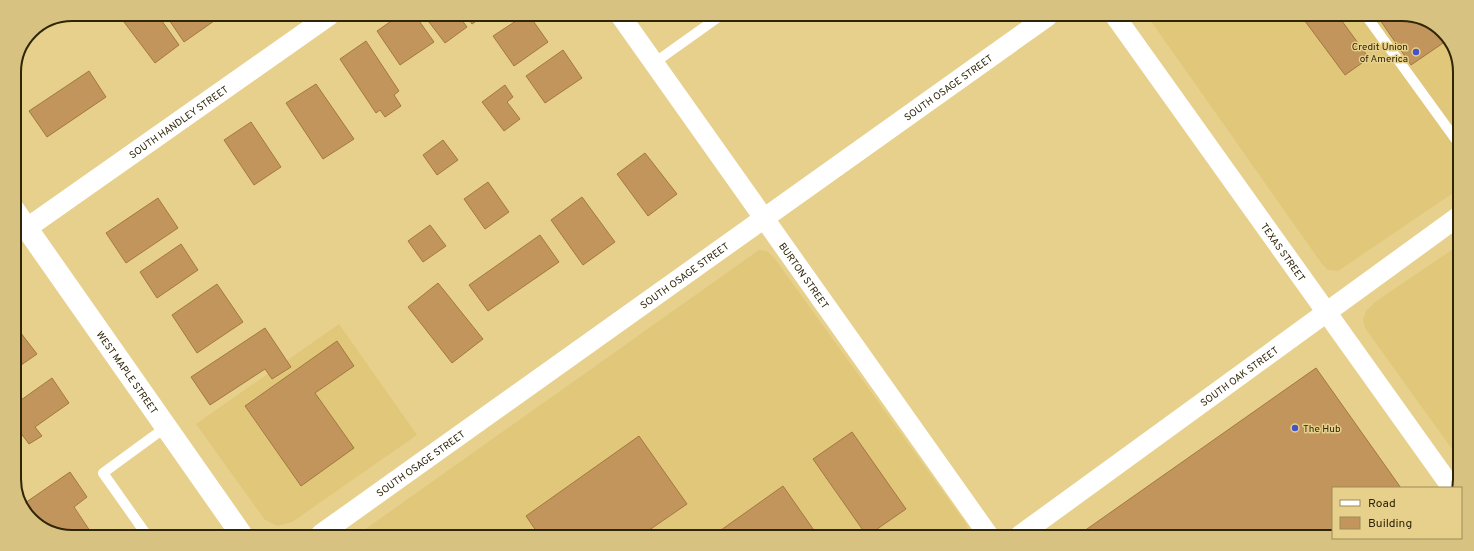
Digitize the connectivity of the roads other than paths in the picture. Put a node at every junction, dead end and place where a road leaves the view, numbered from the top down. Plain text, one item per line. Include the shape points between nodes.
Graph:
1 (321, 21) edge
2 (624, 21) edge
3 (713, 21) edge
4 (1041, 21) edge
5 (1119, 21) edge
6 (1370, 21) edge
7 (654, 63) junction
8 (1453, 136) edge
9 (764, 219) junction
10 (21, 220) edge
11 (1453, 220) edge
12 (27, 228) junction
13 (1326, 312) junction
14 (166, 427) junction
15 (1451, 487) edge
16 (143, 530) edge
17 (238, 530) edge
18 (327, 530) edge
19 (985, 530) edge
20 (1027, 530) edge

1 - 12 street, SOUTH HANDLEY STREET
2 - 7 street, BURTON STREET
3 - 7 lane
4 - 9 street, SOUTH OSAGE STREET
5 - 13 street, TEXAS STREET
6 - 8 lane
7 - 9 street, BURTON STREET
9 - 18 street, SOUTH OSAGE STREET
9 - 19 street, BURTON STREET
10 - 12 street, WEST MAPLE STREET
11 - 13 street, SOUTH OAK STREET
12 - 14 street, WEST MAPLE STREET
13 - 15 street, TEXAS STREET
13 - 20 street, SOUTH OAK STREET
14 - 16 lane via 103,473
14 - 17 street, WEST MAPLE STREET

